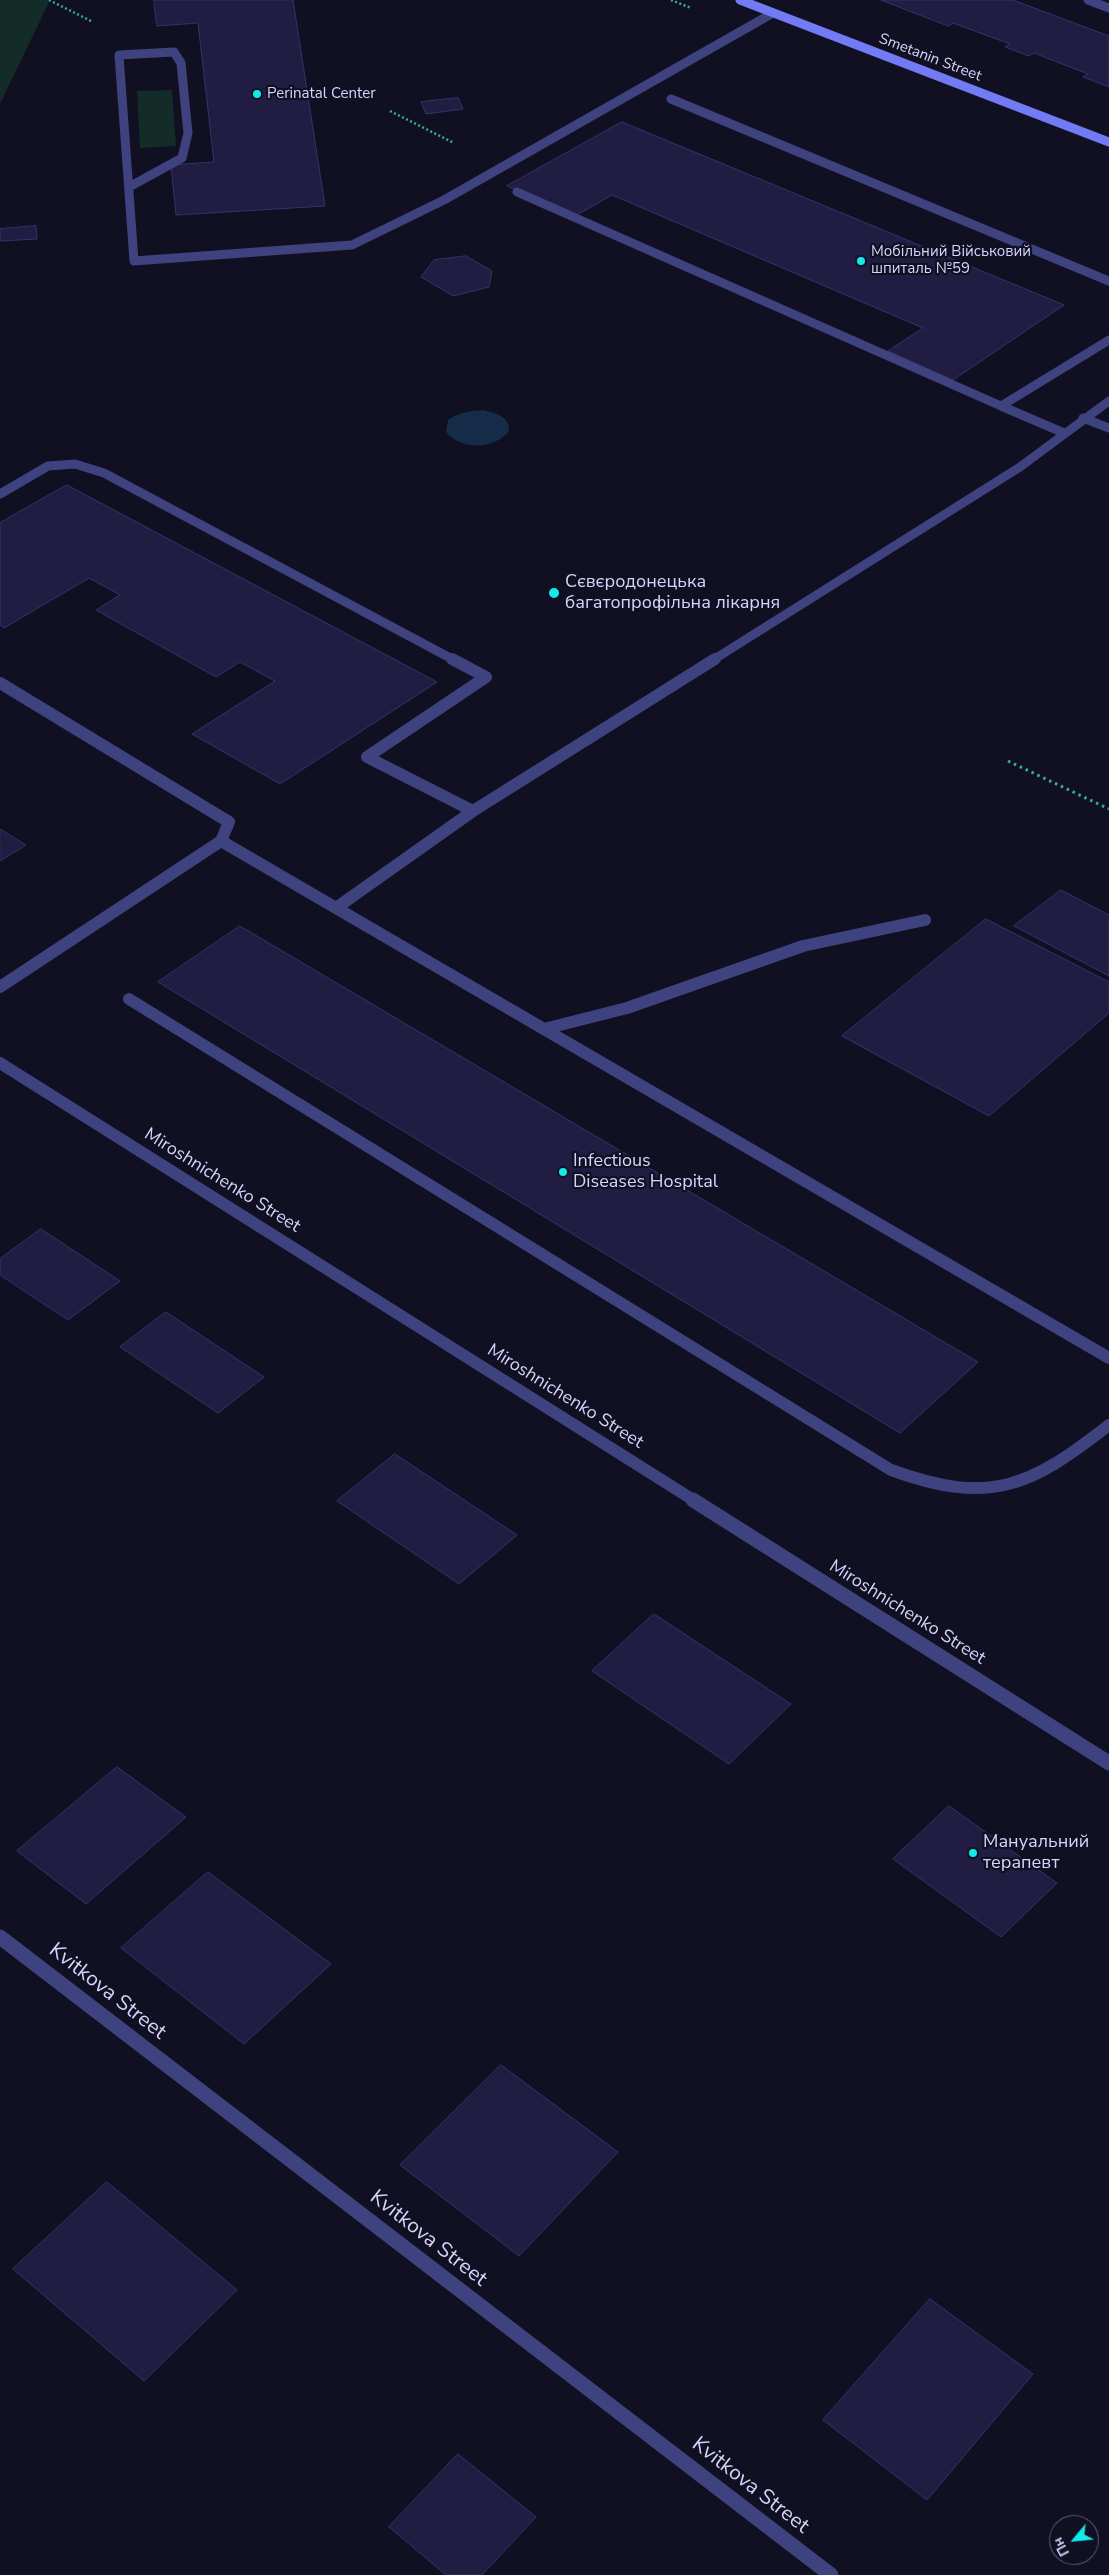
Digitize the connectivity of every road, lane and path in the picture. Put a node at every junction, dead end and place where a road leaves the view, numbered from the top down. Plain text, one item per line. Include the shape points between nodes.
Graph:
1 (740, 0) edge
2 (1088, 0) edge
3 (1109, 8) edge
4 (773, 13) junction
5 (671, 99) dead end
6 (390, 111) dead end
7 (1109, 142) edge
8 (499, 166) junction
9 (129, 187) junction
10 (517, 192) dead end
11 (1109, 281) edge
12 (1109, 340) edge
13 (1109, 402) edge
14 (1001, 406) junction
15 (1083, 418) junction
16 (1109, 428) edge
17 (1064, 433) junction
18 (0, 494) edge
19 (0, 684) edge
20 (1008, 761) dead end
21 (1109, 809) edge
22 (473, 812) junction
23 (221, 841) junction
24 (336, 908) junction
25 (925, 920) dead end
26 (0, 987) edge
27 (129, 999) dead end
28 (544, 1029) junction
29 (0, 1063) edge
30 (1109, 1358) edge
31 (1109, 1425) edge
32 (1109, 1763) edge
33 (0, 1937) edge
34 (831, 2575) edge

1 - 4 street, Smetanin Street
2 - 3 street
4 - 7 street, Smetanin Street
4 - 8 street
5 - 11 street
6 - 8 path
8 - 9 street via 444,200 352,245 134,261
9 - 9 street via 182,158 188,133 181,63 174,52 119,54
10 - 14 street
12 - 14 street
13 - 15 street
14 - 17 street
15 - 16 street
15 - 17 street
17 - 22 street via 1020,467
18 - 22 street via 48,466 75,464 104,473 486,677 366,757
19 - 23 street via 229,822
20 - 21 path
22 - 24 street
23 - 24 street
23 - 26 street
24 - 28 street
25 - 28 street via 802,946 627,1008
27 - 31 street via 891,1470 935,1485 993,1489 1035,1477 1078,1450
28 - 30 street
29 - 32 street, Miroshnichenko Street
33 - 34 street, Kvitkova Street

